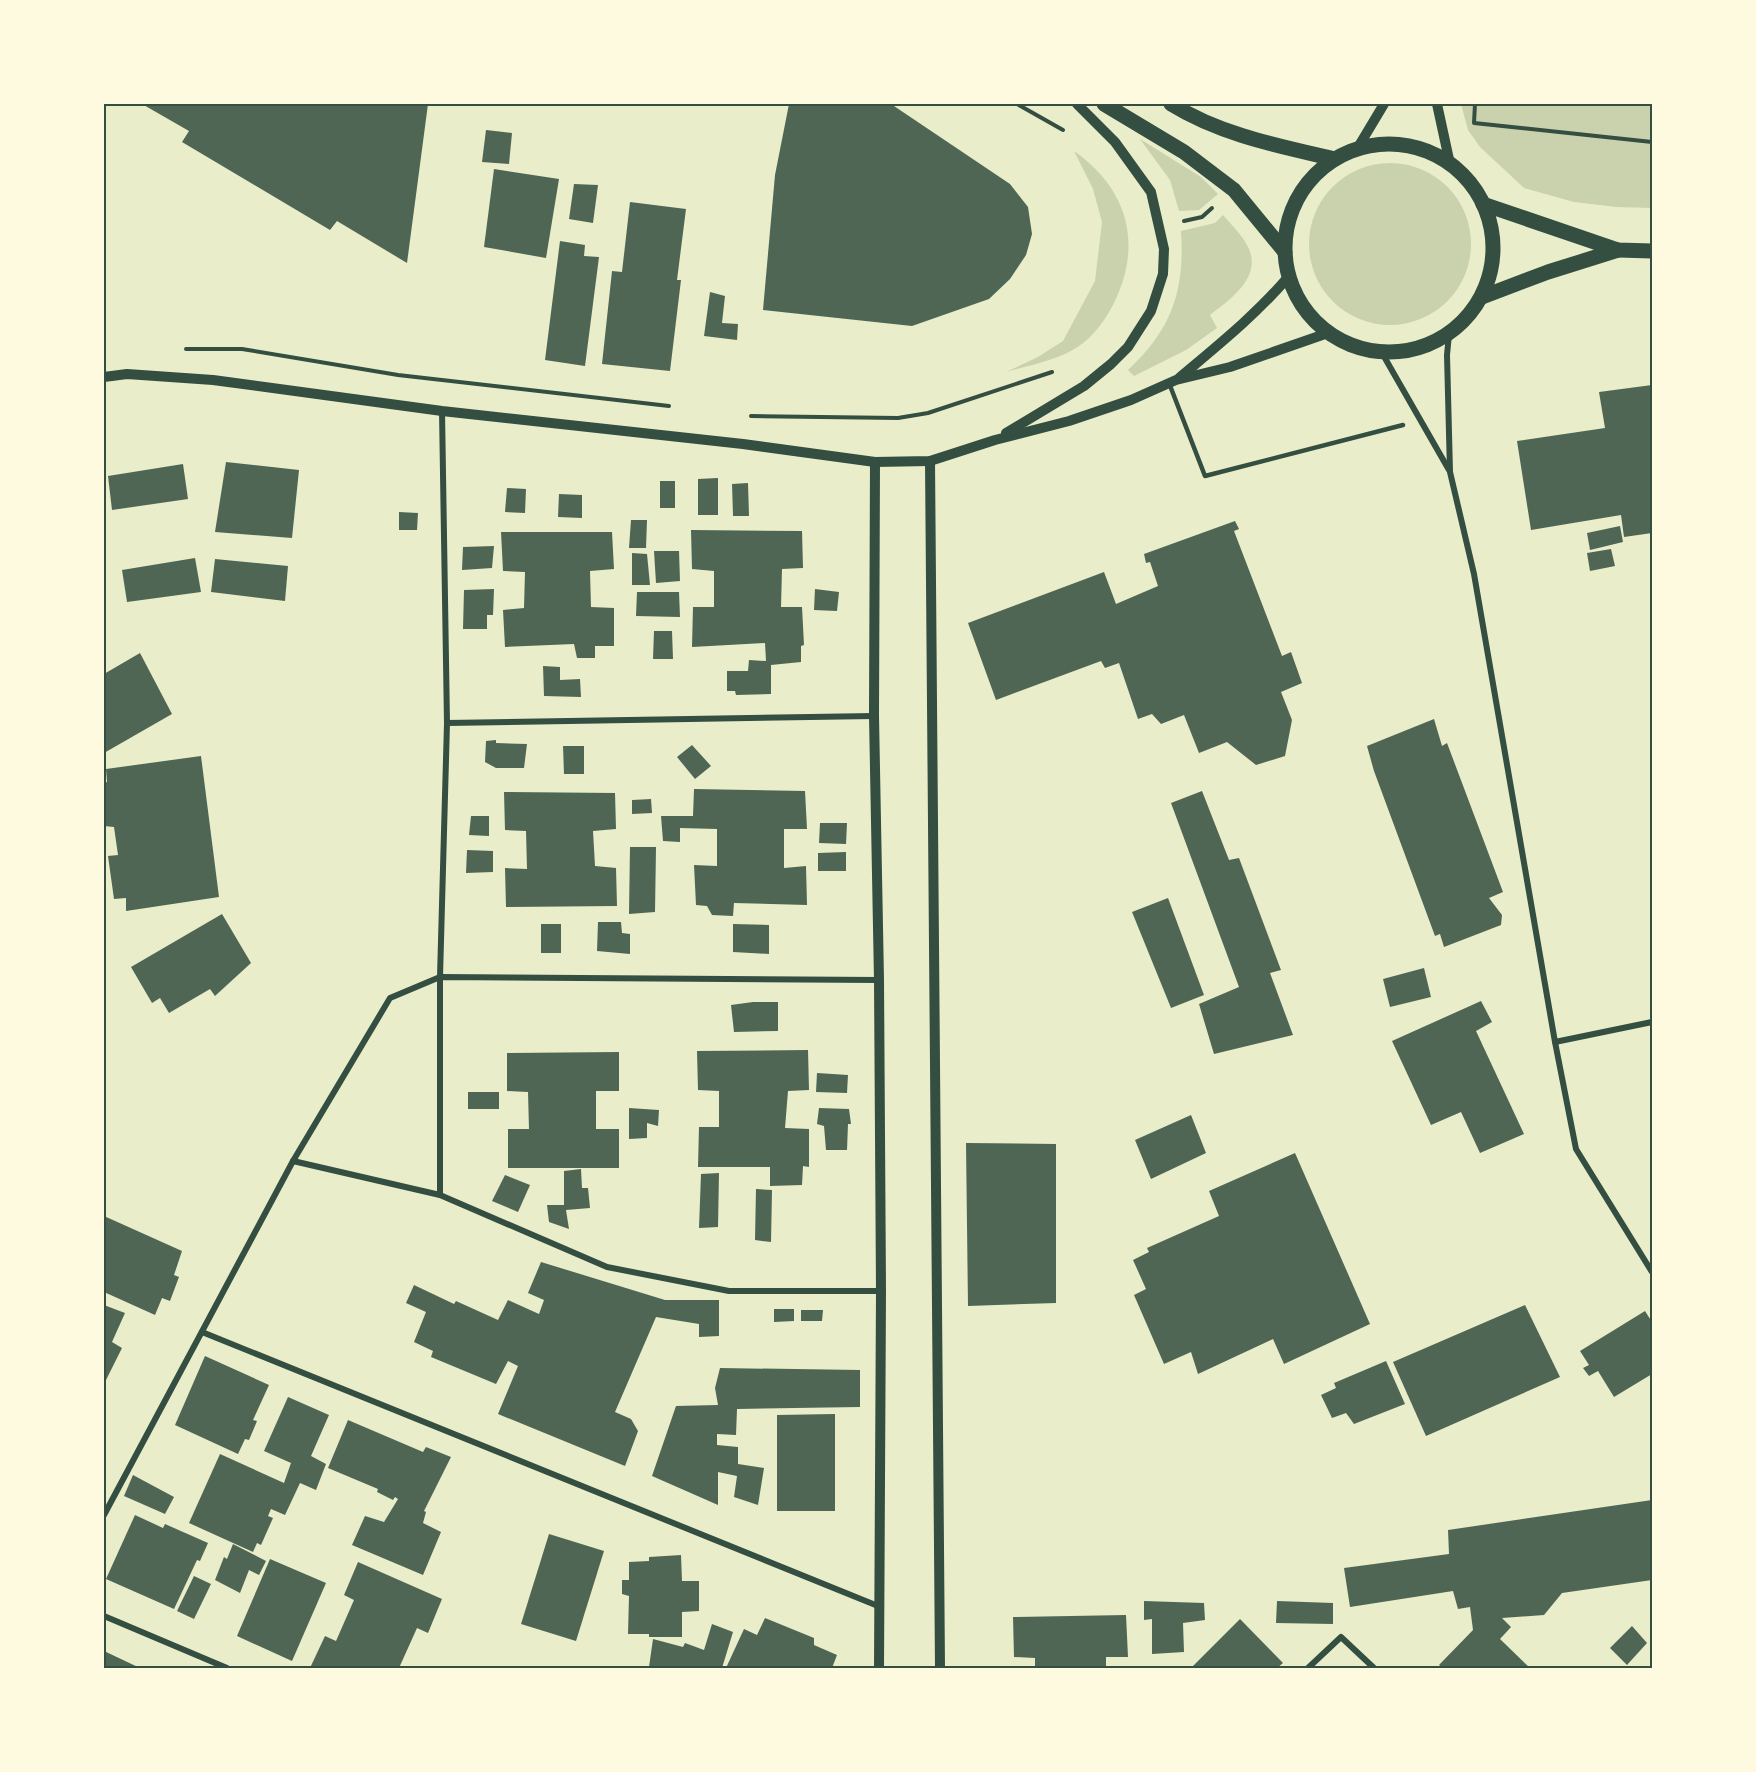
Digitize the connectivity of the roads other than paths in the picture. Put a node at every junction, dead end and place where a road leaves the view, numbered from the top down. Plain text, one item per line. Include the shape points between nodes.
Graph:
1 (1077, 104) edge
2 (1104, 104) edge
3 (1172, 104) edge
4 (1384, 104) edge
5 (1437, 104) edge
6 (1357, 149) junction
7 (1335, 159) junction
8 (1450, 164) junction
9 (1484, 204) junction
10 (1618, 250) junction
11 (1653, 251) edge
12 (1285, 252) junction
13 (1289, 276) junction
14 (1482, 297) junction
15 (1328, 333) junction
16 (1449, 334) junction
17 (1382, 353) junction
18 (104, 377) edge
19 (1172, 382) junction
20 (442, 411) junction
21 (1403, 425) dead end
22 (995, 440) junction
23 (930, 461) junction
24 (875, 462) junction
25 (1450, 472) junction
26 (874, 716) junction
27 (447, 723) junction
28 (440, 977) junction
29 (879, 980) junction
30 (1653, 1022) edge
31 (1555, 1042) junction
32 (293, 1161) junction
33 (440, 1195) junction
34 (1653, 1272) edge
35 (881, 1291) junction
36 (202, 1332) junction
37 (104, 1515) edge
38 (878, 1606) junction
39 (104, 1616) edge
40 (227, 1668) edge
41 (879, 1668) edge
42 (940, 1668) edge
43 (1308, 1668) edge
44 (1374, 1668) edge

1 - 22 street via 1115,142 1151,192 1164,249 1163,274 1151,311 1128,347 1111,364 1084,386
2 - 12 main road via 1184,152 1234,190
3 - 7 main road via 1191,116 1260,142
4 - 6 street
5 - 8 street
6 - 7 main road
6 - 8 main road via 1389,144 1421,149
7 - 12 main road via 1314,176 1297,199 1287,225
8 - 9 main road via 1469,181
9 - 10 main road
9 - 14 main road via 1493,234 1492,267
10 - 11 main road
10 - 14 main road
12 - 13 main road
13 - 15 main road via 1303,308
13 - 19 street via 1233,332
14 - 16 main road via 1468,318
15 - 17 main road via 1353,347
15 - 19 street via 1230,367
16 - 17 main road via 1417,349
16 - 25 street
17 - 25 street
18 - 20 street via 127,374 213,380
19 - 21 lane via 1205,476
19 - 22 street via 1069,421
20 - 24 street
20 - 27 street
22 - 23 street
23 - 24 street
23 - 42 street
24 - 26 street
25 - 31 street via 1474,574
26 - 27 street
26 - 29 street
27 - 28 street
28 - 29 street
28 - 32 street via 390,998
28 - 33 street
29 - 35 street
30 - 31 street
31 - 34 street via 1576,1149
32 - 33 street
32 - 36 street
33 - 35 street via 607,1267 729,1290
35 - 38 street
36 - 37 street
36 - 38 street
38 - 41 street
39 - 40 street
43 - 44 street via 1341,1637

